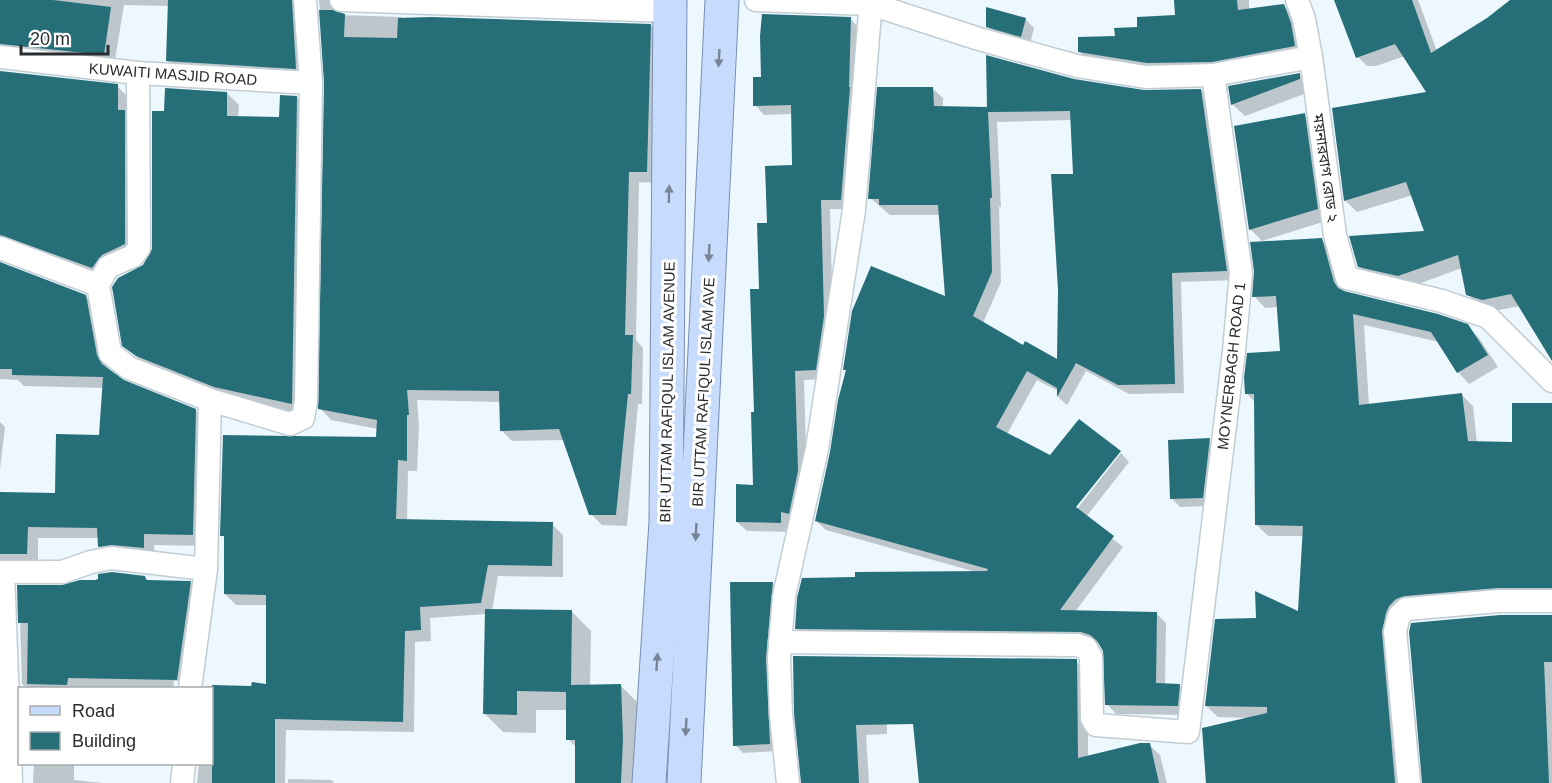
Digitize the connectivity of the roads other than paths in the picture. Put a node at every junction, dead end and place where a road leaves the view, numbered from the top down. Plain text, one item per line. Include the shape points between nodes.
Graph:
1 (304, 0) edge
2 (341, 0) edge
3 (722, 0) edge
4 (756, 0) edge
5 (1297, 0) edge
6 (871, 2) edge
7 (670, 6) edge
8 (0, 57) edge
9 (1311, 57) junction
10 (138, 73) junction
11 (1214, 75) junction
12 (311, 84) junction
13 (0, 248) edge
14 (98, 285) junction
15 (1552, 381) edge
16 (210, 400) junction
17 (206, 569) junction
18 (2, 572) edge
19 (1552, 601) edge
20 (780, 642) junction
21 (190, 687) edge
22 (184, 765) edge
23 (11, 783) edge
24 (182, 783) edge
25 (649, 783) edge
26 (684, 783) edge
27 (788, 783) edge
28 (1409, 783) edge

1 - 12 street
2 - 7 street
3 -> 26 main road, BIR UTTAM RAFIQUL ISLAM AVE
4 - 6 street
5 - 9 street, ময়নারবাগ রোড ২
6 - 11 street via 979,39 1077,66 1146,77
6 - 20 street via 854,210 817,448 784,596
25 -> 7 main road, BIR UTTAM RAFIQUL ISLAM AVENUE via 666,522
8 - 10 street, KUWAITI MASJID ROAD
9 - 11 street
9 - 15 street, ময়নারবাগ রোড ২ via 1335,235 1347,278 1488,316
10 - 12 street, KUWAITI MASJID ROAD
10 - 14 street via 139,248 133,256 108,267
11 - 20 street, MOYNERBAGH ROAD 1 via 1241,273 1188,732 1096,725 1092,718 1091,657 1086,648 1077,645
12 - 16 street via 303,418 290,424
13 - 14 street
14 - 16 street via 110,353 129,368
16 - 17 street
17 - 18 street via 111,558 62,572
17 - 21 street
18 - 23 street
19 - 28 street via 1406,609 1399,616 1395,631
20 - 27 street via 781,715
22 - 24 street

